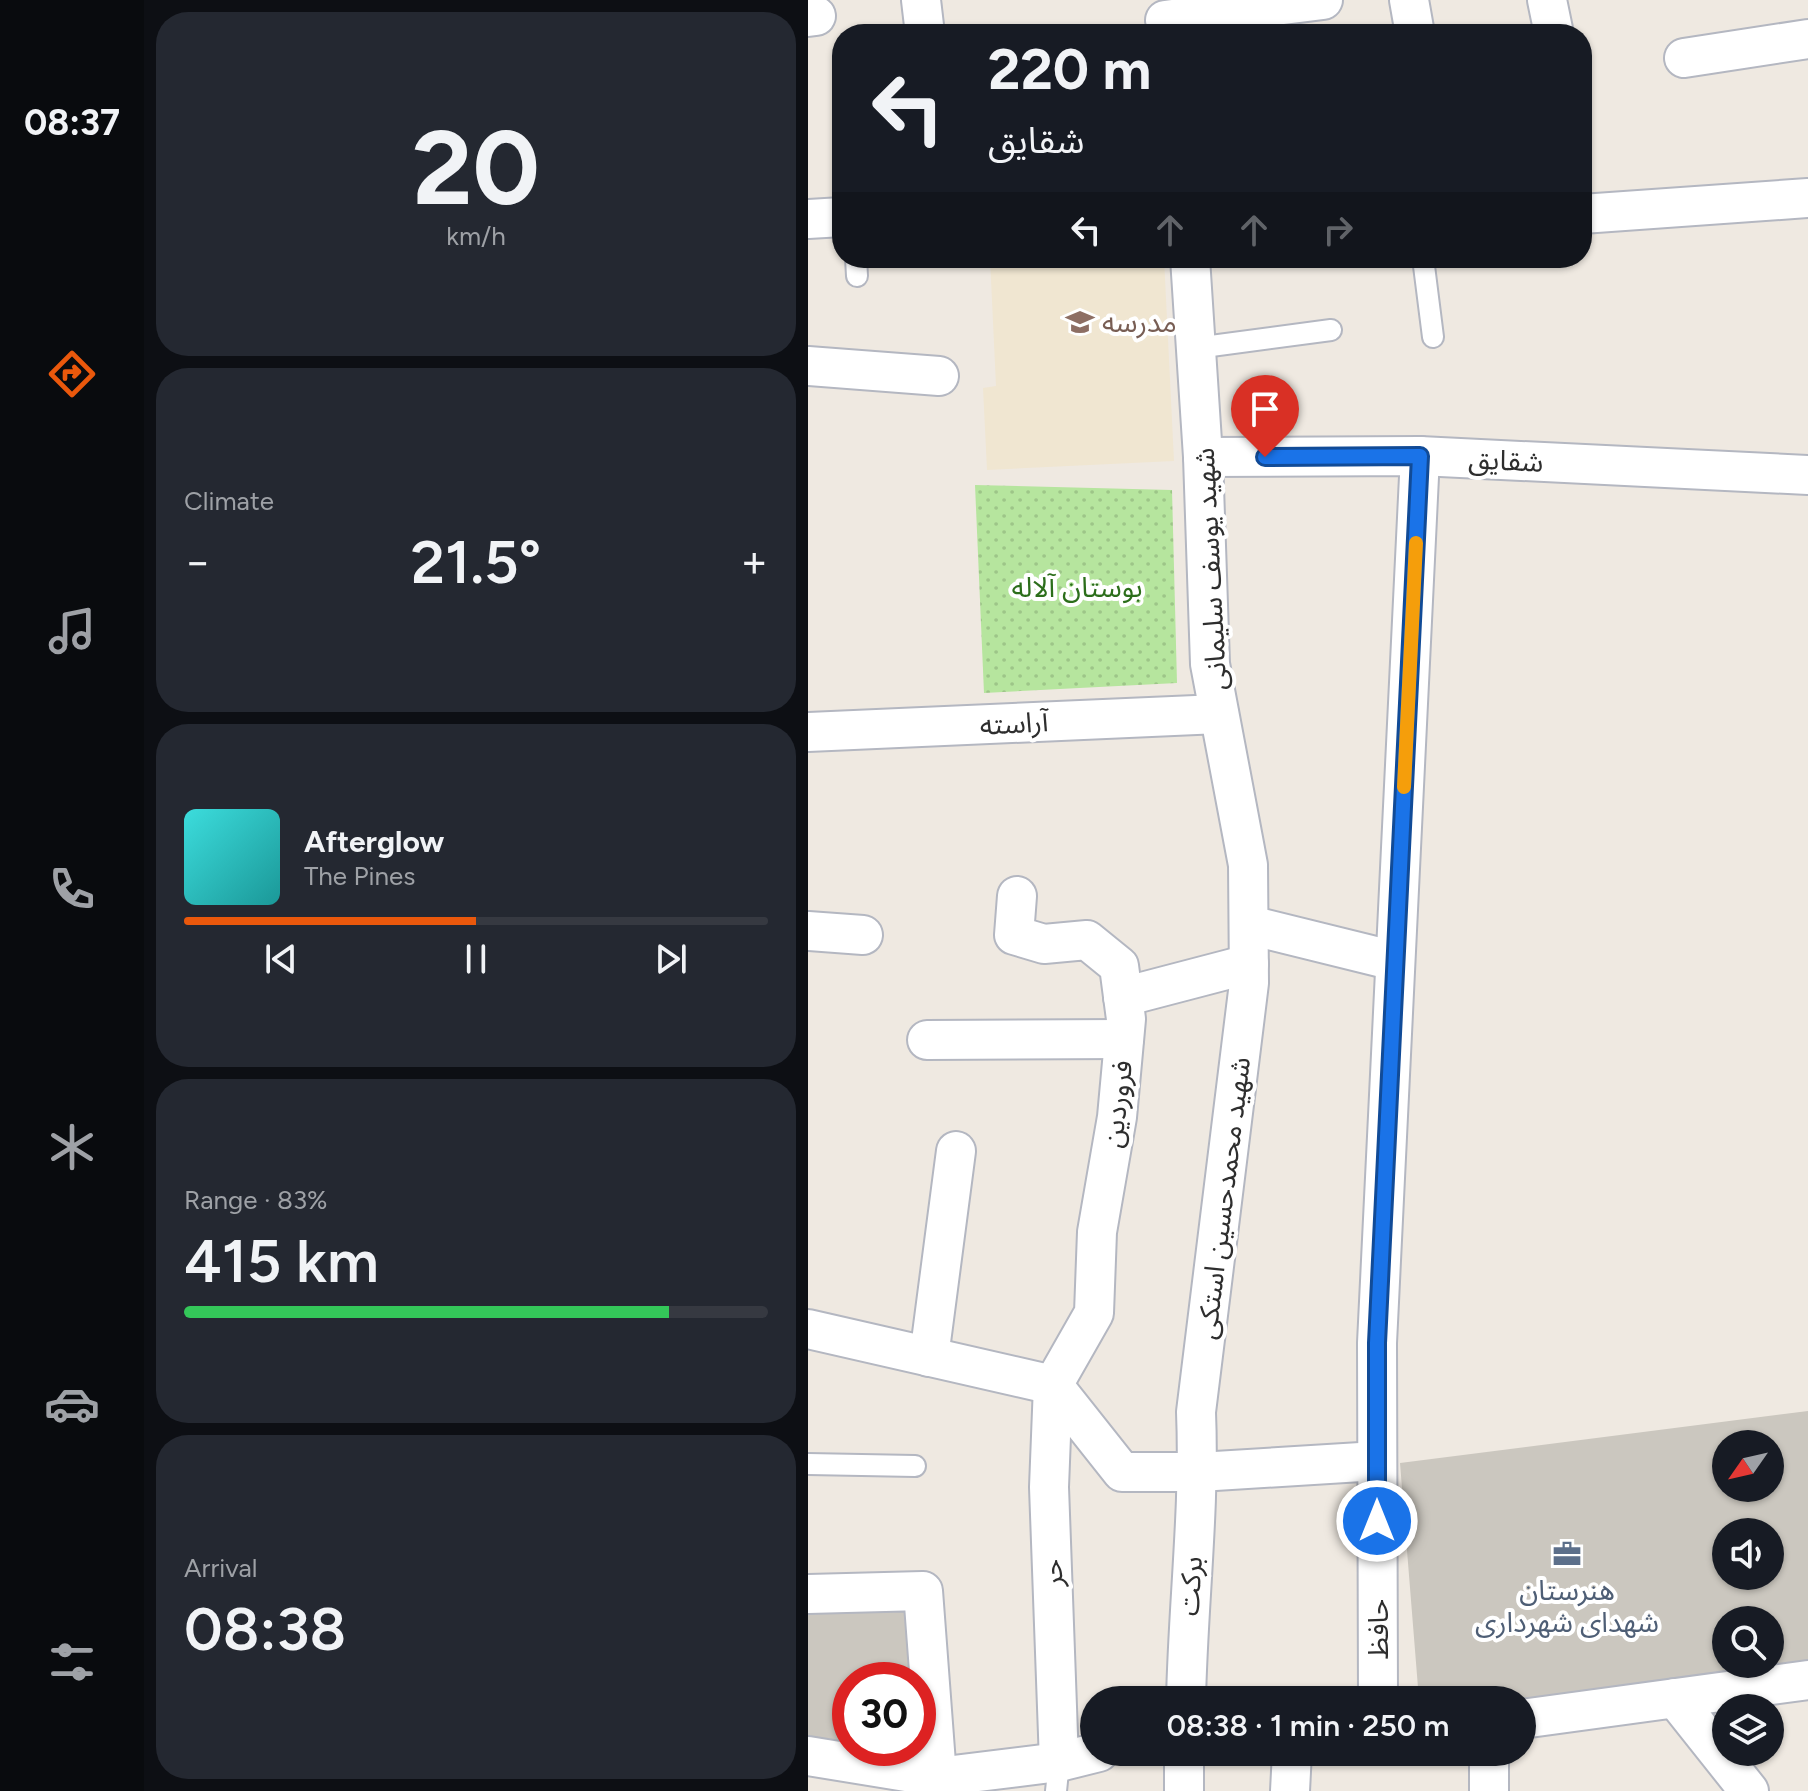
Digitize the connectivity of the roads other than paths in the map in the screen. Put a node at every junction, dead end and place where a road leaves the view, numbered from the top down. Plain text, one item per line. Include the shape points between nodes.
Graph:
1 (921, 0) edge
2 (1323, 0) edge
3 (1409, 0) edge
4 (1547, 0) edge
5 (1165, 18) edge
6 (924, 24) edge
7 (1413, 24) edge
8 (1552, 24) edge
9 (1808, 39) edge
10 (1684, 58) dead end
11 (1808, 198) edge
12 (1592, 213) edge
13 (832, 218) edge
14 (808, 219) edge
15 (1191, 268) edge
16 (1424, 268) edge
17 (1331, 330) dead end
18 (1433, 337) dead end
19 (1196, 348) junction
20 (808, 366) edge
21 (939, 376) dead end
22 (1420, 456) junction
23 (1203, 457) junction
24 (1808, 475) edge
25 (1219, 714) junction
26 (808, 732) edge
27 (1017, 896) dead end
28 (1249, 925) junction
29 (808, 931) edge
30 (863, 935) dead end
31 (1395, 961) junction
32 (1249, 964) junction
33 (1123, 997) junction
34 (1124, 1039) junction
35 (927, 1040) dead end
36 (956, 1151) dead end
37 (808, 1329) edge
38 (929, 1357) junction
39 (1053, 1385) junction
40 (1377, 1461) junction
41 (808, 1464) edge
42 (915, 1466) dead end
43 (1199, 1472) junction
44 (808, 1594) edge
45 (1808, 1680) edge
46 (1186, 1686) edge
47 (1378, 1686) edge
48 (1675, 1698) junction
49 (1536, 1717) edge
50 (808, 1756) edge
51 (1080, 1763) edge
52 (1184, 1766) edge
53 (1291, 1766) edge
54 (1489, 1766) edge
55 (1057, 1776) edge
56 (853, 1777) edge
57 (937, 1777) junction
58 (1184, 1791) edge
59 (1290, 1791) edge
60 (1489, 1791) edge
61 (1749, 1791) edge

1 - 6 street
2 - 5 street
3 - 7 street
4 - 8 street
9 - 10 street
11 - 12 street
13 - 14 street
15 - 19 street, شهید یوسف سلیمانی
16 - 18 lane
17 - 19 lane
19 - 23 street, شهید یوسف سلیمانی
20 - 21 street
22 - 23 street, شقایق
22 - 24 street, شقایق
22 - 31 street, حافظ
23 - 25 street, شهید یوسف سلیمانی via 1210,664
25 - 26 street, آراسته
25 - 28 street, شهید یوسف سلیمانی via 1248,865
27 - 33 street, فروردین via 1014,935 1044,944 1087,940 1119,966
28 - 31 street
28 - 32 street, شهید محمدحسین استکی
29 - 30 street
31 - 40 street, حافظ via 1377,1343
32 - 33 street
32 - 43 street, شهید محمدحسین استکی via 1196,1412
33 - 34 street, فروردین
34 - 35 street
34 - 39 street, فروردین via 1097,1232 1094,1313
36 - 38 street
37 - 38 street
38 - 39 street
39 - 43 street via 1122,1472
39 - 55 street, حر via 1049,1487
40 - 43 street
40 - 47 street, حافظ
41 - 42 lane
43 - 46 street, برکت
44 - 57 street via 923,1591
45 - 48 street
48 - 49 street
48 - 61 street
50 - 56 street
51 - 55 street
52 - 58 street
53 - 59 street
54 - 60 street
55 - 57 street
56 - 57 street

